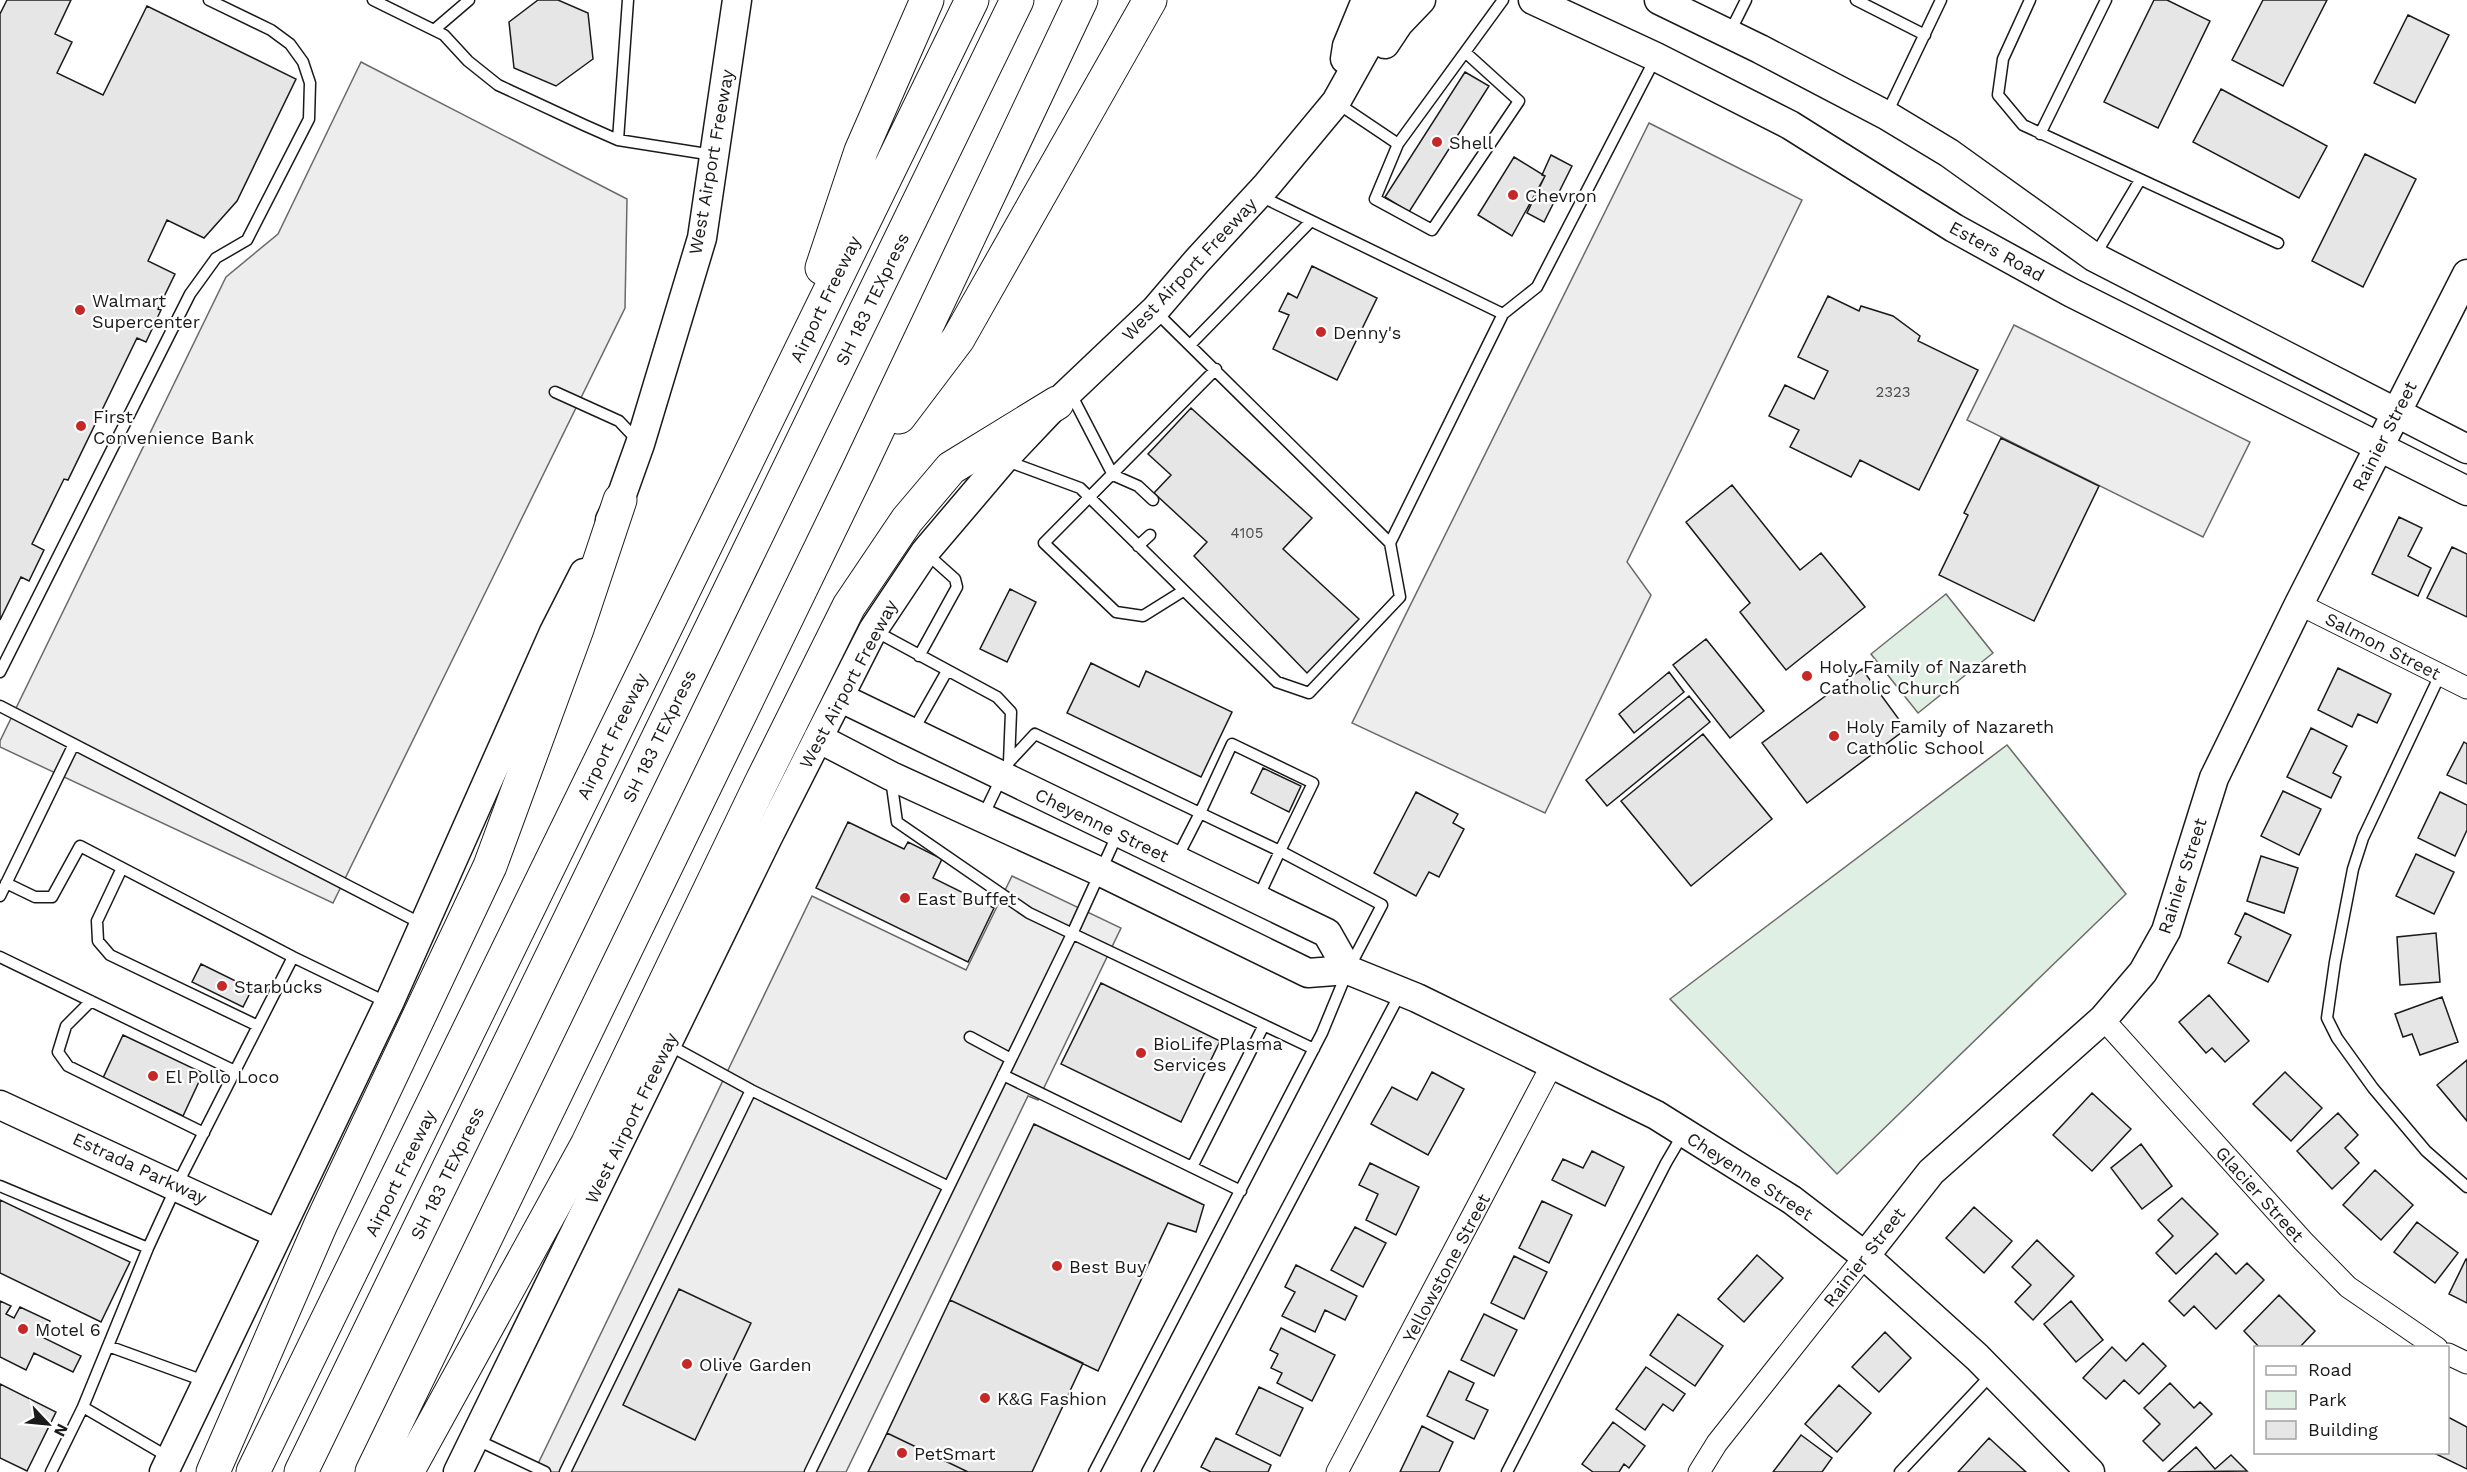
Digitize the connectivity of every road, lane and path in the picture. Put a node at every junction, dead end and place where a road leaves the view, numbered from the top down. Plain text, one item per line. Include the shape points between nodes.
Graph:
1 (209, 0) edge
2 (373, 0) edge
3 (470, 0) edge
4 (628, 0) edge
5 (737, 0) edge
6 (927, 0) edge
7 (972, 0) edge
8 (1017, 0) edge
9 (1040, 0) edge
10 (1081, 0) edge
11 (1150, 0) edge
12 (1366, 0) edge
13 (1393, 0) edge
14 (1421, 0) edge
15 (1503, 0) edge
16 (1533, 0) edge
17 (1659, 0) edge
18 (1746, 0) edge
19 (1856, 0) edge
20 (1941, 0) edge
21 (2030, 0) edge
22 (2106, 0) edge
23 (434, 30) junction
24 (1730, 34) junction
25 (1924, 35) junction
26 (1465, 52) junction
27 (1656, 57) junction
28 (1336, 102) junction
29 (1886, 115) junction
30 (2040, 134) junction
31 (618, 140) junction
32 (1398, 144) junction
33 (714, 155) junction
34 (2140, 180) junction
35 (1258, 195) junction
36 (1311, 221) junction
37 (2278, 243) dead end
38 (2094, 257) junction
39 (2467, 274) edge
40 (1155, 310) junction
41 (1503, 315) junction
42 (1191, 344) junction
43 (1216, 369) junction
44 (782, 387) junction
45 (555, 392) dead end
46 (1063, 397) junction
47 (2396, 413) junction
48 (640, 444) junction
49 (2379, 447) junction
50 (2467, 449) edge
51 (1004, 459) junction
52 (858, 471) junction
53 (1113, 475) junction
54 (2467, 491) edge
55 (1090, 498) junction
56 (620, 500) junction
57 (1153, 500) dead end
58 (1150, 535) dead end
59 (1390, 543) junction
60 (1138, 546) junction
61 (925, 552) junction
62 (1184, 591) junction
63 (2299, 604) junction
64 (873, 630) junction
65 (919, 656) junction
66 (947, 671) junction
67 (0, 672) edge
68 (2440, 675) junction
69 (2467, 688) edge
70 (839, 697) junction
71 (0, 706) edge
72 (912, 733) junction
73 (818, 738) junction
74 (74, 744) junction
75 (1006, 770) junction
76 (891, 776) junction
77 (1200, 813) junction
78 (981, 819) junction
79 (1118, 832) junction
80 (1280, 851) junction
81 (1176, 861) junction
82 (122, 868) junction
83 (1101, 872) junction
84 (6, 883) junction
85 (0, 896) edge
86 (1257, 900) junction
87 (424, 925) junction
88 (1071, 934) junction
89 (0, 957) edge
90 (293, 957) junction
91 (1348, 970) junction
92 (1401, 992) junction
93 (91, 1001) junction
94 (389, 1003) junction
95 (2103, 1019) junction
96 (1264, 1025) junction
97 (258, 1026) junction
98 (970, 1037) dead end
99 (667, 1044) junction
100 (1314, 1049) junction
101 (1011, 1059) junction
102 (1553, 1063) junction
103 (235, 1071) junction
104 (1003, 1075) junction
105 (751, 1090) junction
106 (0, 1105) edge
107 (1684, 1132) junction
108 (204, 1133) junction
109 (1192, 1167) junction
110 (177, 1185) junction
111 (0, 1186) edge
112 (947, 1186) junction
113 (2467, 1187) edge
114 (1241, 1191) junction
115 (278, 1234) junction
116 (148, 1248) junction
117 (1865, 1256) junction
118 (108, 1346) junction
119 (2436, 1346) edge
120 (2449, 1354) edge
121 (2467, 1363) edge
122 (1993, 1373) junction
123 (207, 1382) junction
124 (286, 1405) junction
125 (83, 1407) junction
126 (475, 1439) junction
127 (167, 1465) edge
128 (51, 1472) edge
129 (213, 1472) edge
130 (253, 1472) edge
131 (262, 1472) edge
132 (301, 1472) edge
133 (325, 1472) edge
134 (372, 1472) edge
135 (407, 1472) edge
136 (458, 1472) edge
137 (545, 1472) edge
138 (565, 1472) edge
139 (810, 1472) edge
140 (1094, 1472) edge
141 (1147, 1472) edge
142 (1337, 1472) edge
143 (1507, 1472) edge
144 (1699, 1472) edge
145 (1900, 1472) edge
146 (2090, 1472) edge

1 - 67 lane via 271,30 290,44 303,62 310,82 309,119 247,240 216,258 190,294
2 - 23 lane
3 - 23 lane
4 - 31 lane
5 - 33 main road, West Airport Freeway
6 - 44 highway via 861,151
7 - 44 highway, Airport Freeway
8 - 132 highway, SH 183 TEXpress
9 - 133 highway, SH 183 TEXpress
10 - 52 highway
11 - 52 highway via 958,339
12 - 28 main road via 1347,46
13 - 28 main road, West Airport Freeway
14 - 28 main road via 1399,23 1362,80
15 - 26 lane
16 - 27 main road, Esters Road
17 - 24 main road
18 - 24 lane
19 - 25 lane
20 - 25 lane
21 - 30 lane via 2003,59 1998,95 2023,125
22 - 30 lane
23 - 31 lane via 498,85
24 - 29 main road
25 - 29 lane
26 - 32 lane
26 - 32 lane via 1519,101 1432,230 1375,199
27 - 41 lane via 1537,287
27 - 49 main road, Esters Road via 1790,125 1954,228 2030,270
28 - 32 lane
28 - 35 main road, West Airport Freeway
29 - 38 main road via 1949,153
30 - 34 lane
31 - 33 lane
33 - 48 main road, West Airport Freeway via 702,238
34 - 37 lane
34 - 38 lane
35 - 36 lane
35 - 40 main road, West Airport Freeway
36 - 41 lane
36 - 42 lane
38 - 47 main road
39 - 47 main road, Rainier Street
40 - 42 lane
40 - 46 main road, West Airport Freeway
41 - 59 lane
42 - 43 lane
43 - 53 lane
43 - 59 lane
44 - 124 highway, Airport Freeway
45 - 48 lane via 619,421
46 - 51 main road, West Airport Freeway
46 - 53 lane
46 - 135 highway via 951,468 907,520 849,606 587,1145
47 - 49 main road, Rainier Street
47 - 50 main road
48 - 56 main road, West Airport Freeway
49 - 54 main road, Esters Road
49 - 63 main road, Rainier Street
51 - 55 lane via 1080,488
51 - 61 main road, West Airport Freeway
52 - 134 highway
53 - 55 lane
53 - 57 lane via 1138,486
55 - 60 lane
55 - 62 lane via 1044,543 1116,612 1143,616
56 - 87 main road, West Airport Freeway via 554,632
56 - 129 highway via 490,866 321,1224
58 - 60 lane
59 - 62 lane via 1400,597 1309,693 1277,682
60 - 62 lane
61 - 64 main road, West Airport Freeway
61 - 65 lane via 955,579 957,587
63 - 68 street, Salmon Street
63 - 95 main road, Rainier Street via 2214,778 2166,931 2144,972
64 - 65 lane
64 - 70 main road, West Airport Freeway
65 - 66 lane
66 - 72 lane
66 - 75 lane via 997,697 1011,712
68 - 69 street, Salmon Street
68 - 113 lane via 2363,838 2353,869 2327,1018 2373,1088 2427,1151
70 - 72 main road, Cheyenne Street
70 - 73 main road, West Airport Freeway
71 - 74 lane
72 - 75 main road, Cheyenne Street
73 - 76 main road, Cheyenne Street
73 - 99 main road, West Airport Freeway
74 - 84 lane
74 - 87 lane
75 - 77 lane via 1035,734
75 - 78 lane
75 - 79 main road, Cheyenne Street
76 - 78 main road, Cheyenne Street
76 - 88 lane via 897,822 1029,913
77 - 80 lane
77 - 80 lane via 1232,744 1313,783
77 - 81 lane
78 - 83 main road, Cheyenne Street
79 - 81 main road, Cheyenne Street
79 - 83 lane
80 - 86 lane
80 - 91 lane via 1382,905
81 - 86 main road, Cheyenne Street
82 - 84 lane via 80,846 52,897 35,897
82 - 90 lane
82 - 97 lane via 97,921 98,941 110,955
83 - 88 lane
83 - 91 main road, Cheyenne Street via 1308,974
84 - 85 lane
86 - 91 main road, Cheyenne Street via 1327,933
87 - 94 main road, West Airport Freeway
88 - 96 lane
88 - 101 lane
89 - 93 lane
90 - 94 lane
90 - 97 lane
91 - 92 main road, Cheyenne Street
91 - 100 lane
92 - 102 main road, Cheyenne Street
92 - 141 lane
93 - 103 lane
93 - 108 lane via 66,1026 58,1052 68,1066
94 - 115 main road, West Airport Freeway
95 - 117 main road, Rainier Street via 1931,1172
95 - 119 street, Glacier Street via 2348,1287
96 - 100 lane
96 - 109 lane
97 - 103 lane
98 - 101 lane
99 - 105 lane
99 - 126 main road, West Airport Freeway
100 - 114 lane
101 - 104 lane
102 - 107 main road, Cheyenne Street
102 - 142 street, Yellowstone Street
103 - 108 lane
104 - 109 lane
104 - 112 lane
105 - 112 lane
105 - 138 lane
106 - 110 main road, Estrada Parkway
107 - 117 main road, Cheyenne Street via 1792,1200
107 - 143 lane
108 - 110 lane
109 - 114 lane
110 - 115 main road, Estrada Parkway
110 - 116 lane
111 - 116 lane
112 - 139 lane
114 - 140 lane
115 - 123 main road, West Airport Freeway
116 - 118 lane
117 - 122 main road, Cheyenne Street
117 - 144 street, Rainier Street via 1717,1443
118 - 123 lane
118 - 125 lane
120 - 121 street
122 - 145 lane
122 - 146 main road, Cheyenne Street
123 - 127 main road, West Airport Freeway
124 - 130 highway, Airport Freeway
124 - 131 highway
125 - 127 lane
125 - 128 lane
126 - 136 main road, West Airport Freeway
126 - 137 lane

